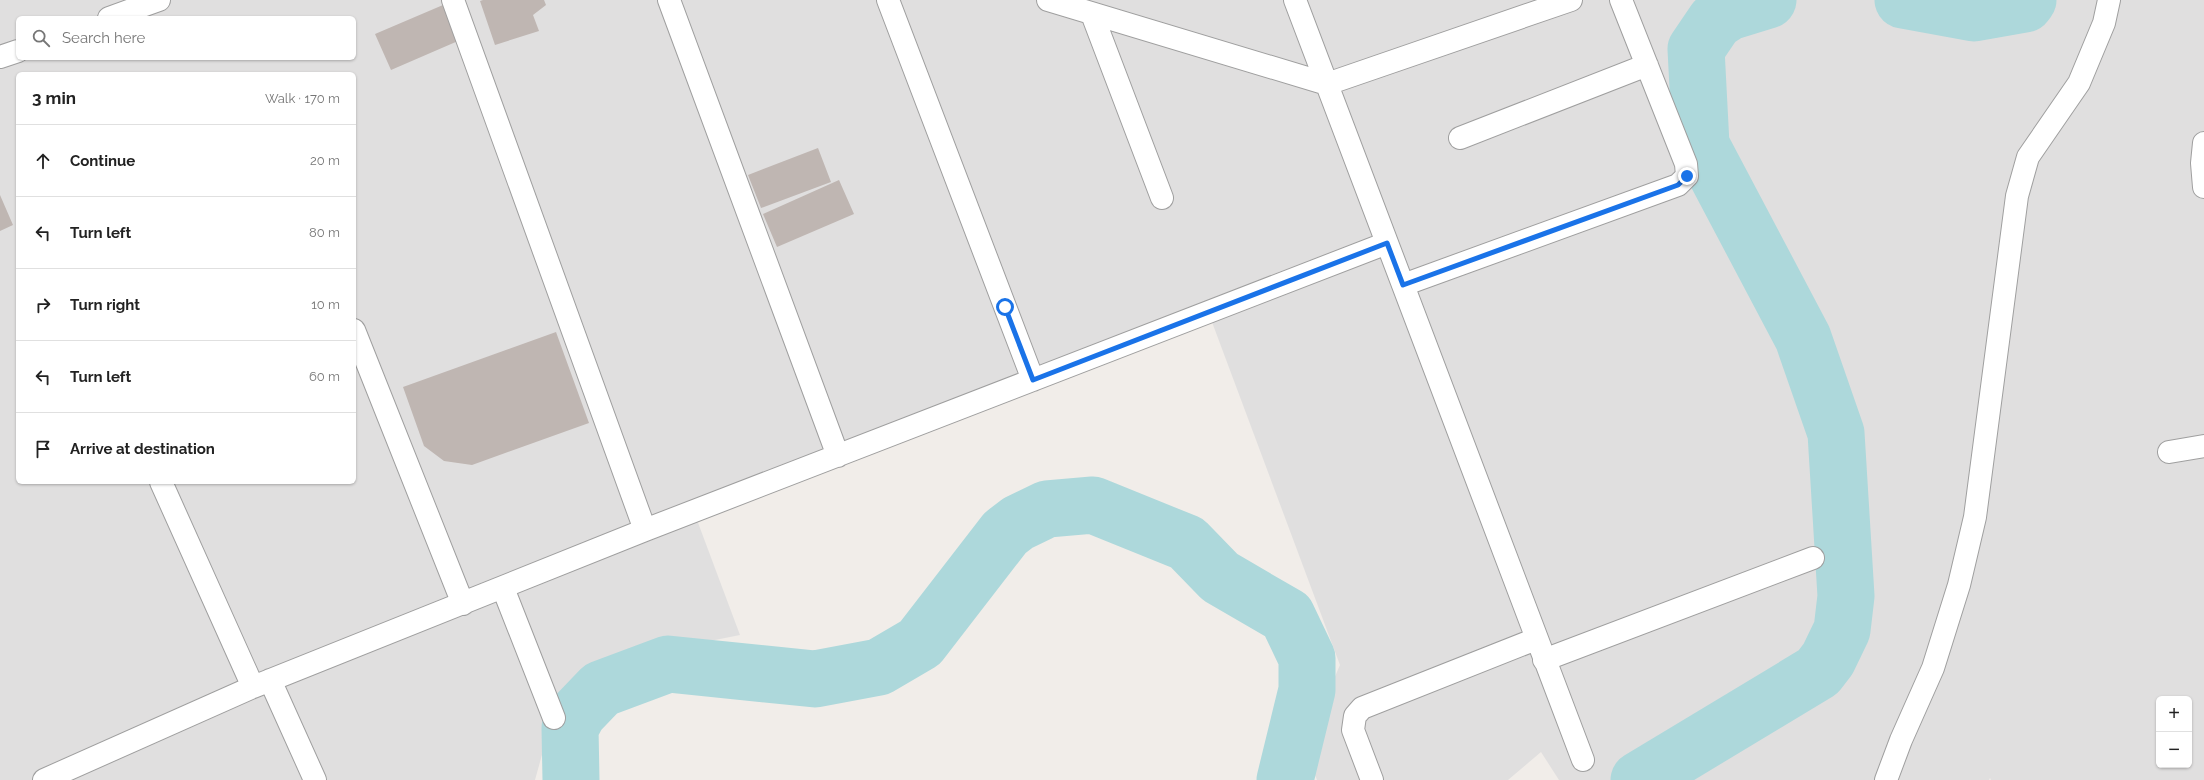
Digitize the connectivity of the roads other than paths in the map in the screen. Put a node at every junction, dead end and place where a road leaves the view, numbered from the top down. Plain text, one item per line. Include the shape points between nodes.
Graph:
1 (159, 0) edge
2 (453, 0) edge
3 (669, 0) edge
4 (888, 0) edge
5 (1048, 0) edge
6 (1295, 0) edge
7 (1571, 0) edge
8 (1621, 0) edge
9 (2109, 0) edge
10 (1092, 14) junction
11 (115, 16) edge
12 (16, 52) edge
13 (0, 58) edge
14 (1647, 65) junction
15 (1327, 84) junction
16 (1460, 138) dead end
17 (2204, 143) edge
18 (2204, 187) edge
19 (1162, 198) dead end
20 (1387, 243) junction
21 (1403, 285) junction
22 (356, 335) edge
23 (1033, 380) junction
24 (2204, 446) edge
25 (2168, 452) dead end
26 (838, 456) junction
27 (162, 484) edge
28 (645, 530) junction
29 (1814, 558) dead end
30 (503, 588) junction
31 (463, 604) junction
32 (1536, 639) junction
33 (1544, 660) junction
34 (262, 683) junction
35 (554, 718) dead end
36 (1583, 760) dead end
37 (44, 780) edge
38 (315, 780) edge
39 (1372, 780) edge
40 (1886, 780) edge

1 - 11 street
2 - 28 street
3 - 26 street
4 - 23 street
5 - 10 street
6 - 15 street
7 - 15 street
8 - 14 street
9 - 40 street via 2104,23 2079,83 2028,158 2019,190 1973,524 1959,584 1933,668
10 - 15 street
10 - 19 street
12 - 13 street
14 - 16 street
14 - 21 street via 1686,164 1687,176 1678,185
15 - 20 street
17 - 18 street
20 - 21 street
20 - 23 street
21 - 32 street
22 - 31 street
23 - 26 street
24 - 25 street
26 - 28 street
27 - 34 street
28 - 30 street
29 - 33 street
30 - 31 street
30 - 35 street
31 - 34 street
32 - 33 street
32 - 39 street via 1362,708 1355,716 1353,730
33 - 36 street
34 - 37 street
34 - 38 street

